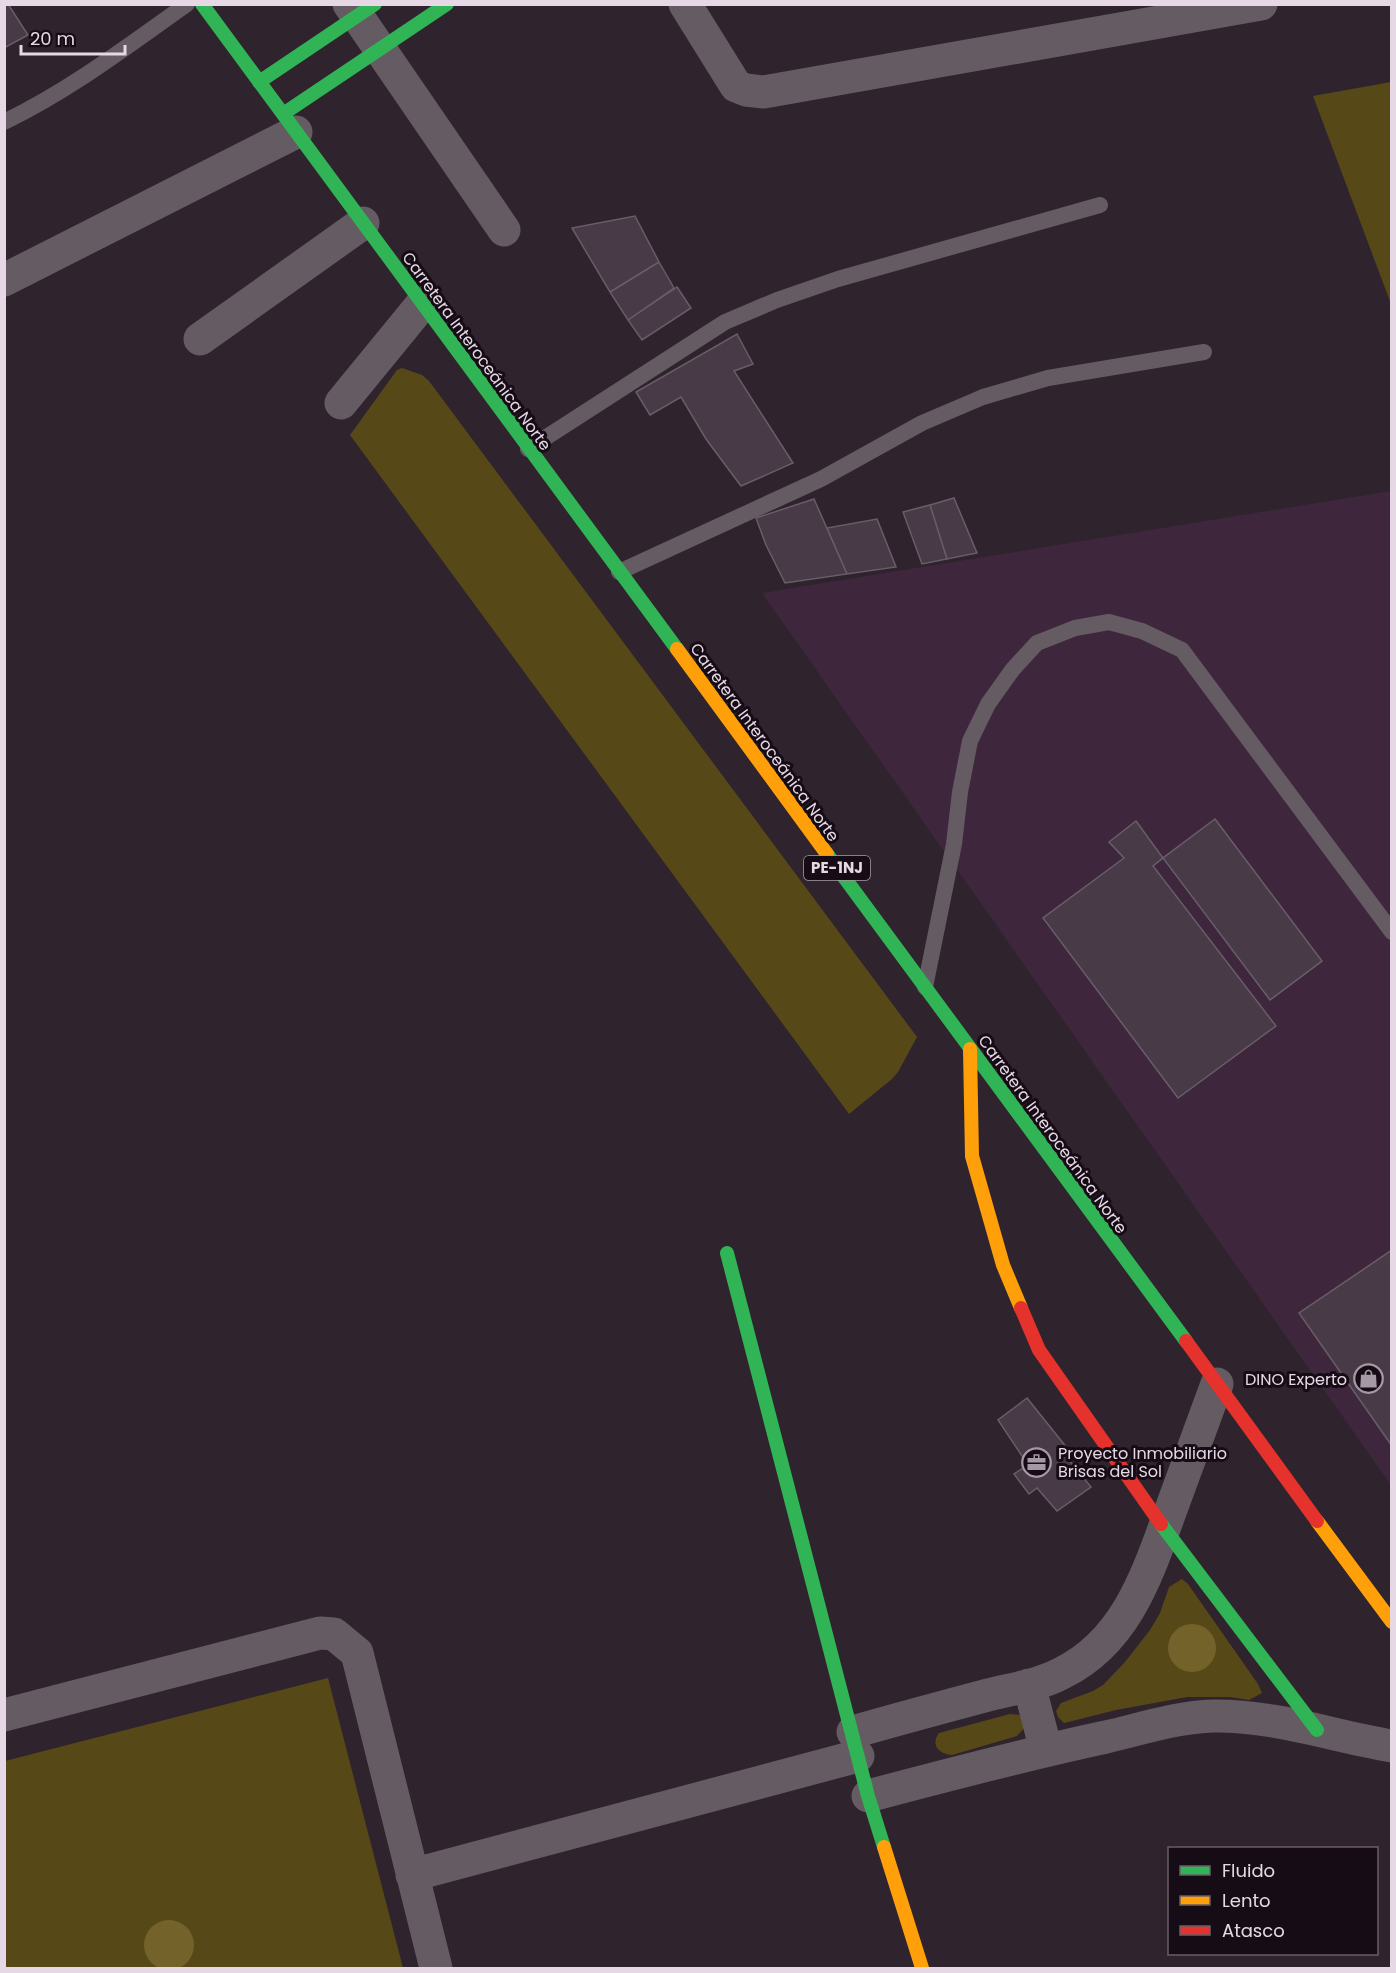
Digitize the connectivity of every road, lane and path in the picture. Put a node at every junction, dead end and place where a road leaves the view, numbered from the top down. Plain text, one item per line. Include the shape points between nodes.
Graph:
1 (187, 4) edge
2 (202, 4) edge
3 (447, 4) edge
4 (685, 4) edge
5 (1261, 4) edge
6 (360, 8) edge
7 (378, 49) junction
8 (259, 82) junction
9 (4, 122) edge
10 (289, 123) junction
11 (1100, 205) dead end
12 (363, 223) junction
13 (504, 230) dead end
14 (4, 280) edge
15 (422, 304) junction
16 (200, 339) dead end
17 (1204, 352) dead end
18 (341, 403) dead end
19 (528, 449) junction
20 (619, 572) junction
21 (1392, 932) edge
22 (925, 988) junction
23 (970, 1049) junction
24 (727, 1253) dead end
25 (1217, 1384) junction
26 (1164, 1529) junction
27 (1392, 1622) edge
28 (1029, 1684) junction
29 (4, 1715) edge
30 (1317, 1730) junction
31 (855, 1744) junction
32 (1392, 1746) edge
33 (1046, 1750) junction
34 (868, 1796) junction
35 (412, 1875) junction
36 (436, 1968) edge
37 (922, 1968) edge

1 - 9 lane via 74,83
2 - 8 main road, PE-1NJ
3 - 7 main road
4 - 5 street via 736,86 764,93
6 - 7 street
6 - 8 main road
7 - 10 main road
7 - 13 street
8 - 10 main road, PE-1NJ
10 - 12 main road, Carretera Interoceánica Norte / PE-1NJ
10 - 14 street
11 - 19 lane via 838,279 725,322
12 - 15 main road, Carretera Interoceánica Norte / PE-1NJ
12 - 16 street
15 - 18 street
15 - 19 main road, Carretera Interoceánica Norte / PE-1NJ
17 - 20 lane via 1048,378 983,397 922,423 821,479
19 - 20 main road, Carretera Interoceánica Norte / PE-1NJ
20 - 22 main road, Carretera Interoceánica Norte / PE-1NJ
21 - 22 lane via 1182,650 1142,630 1109,622 1075,628 1037,643 988,704 970,741
22 - 23 main road, Carretera Interoceánica Norte / PE-1NJ
23 - 25 main road, Carretera Interoceánica Norte / PE-1NJ
23 - 26 main road via 972,1156 1003,1265 1039,1350
24 - 31 main road
25 - 26 street
25 - 27 main road, Carretera Interoceánica Norte / PE-1NJ
26 - 28 street via 1133,1604 1111,1634 1084,1661
26 - 30 main road
28 - 31 street
28 - 33 street
29 - 35 street via 320,1633 334,1634 357,1653
30 - 32 street
30 - 33 street via 1212,1716
31 - 34 main road
31 - 35 street
33 - 34 street
34 - 37 main road
35 - 36 street

